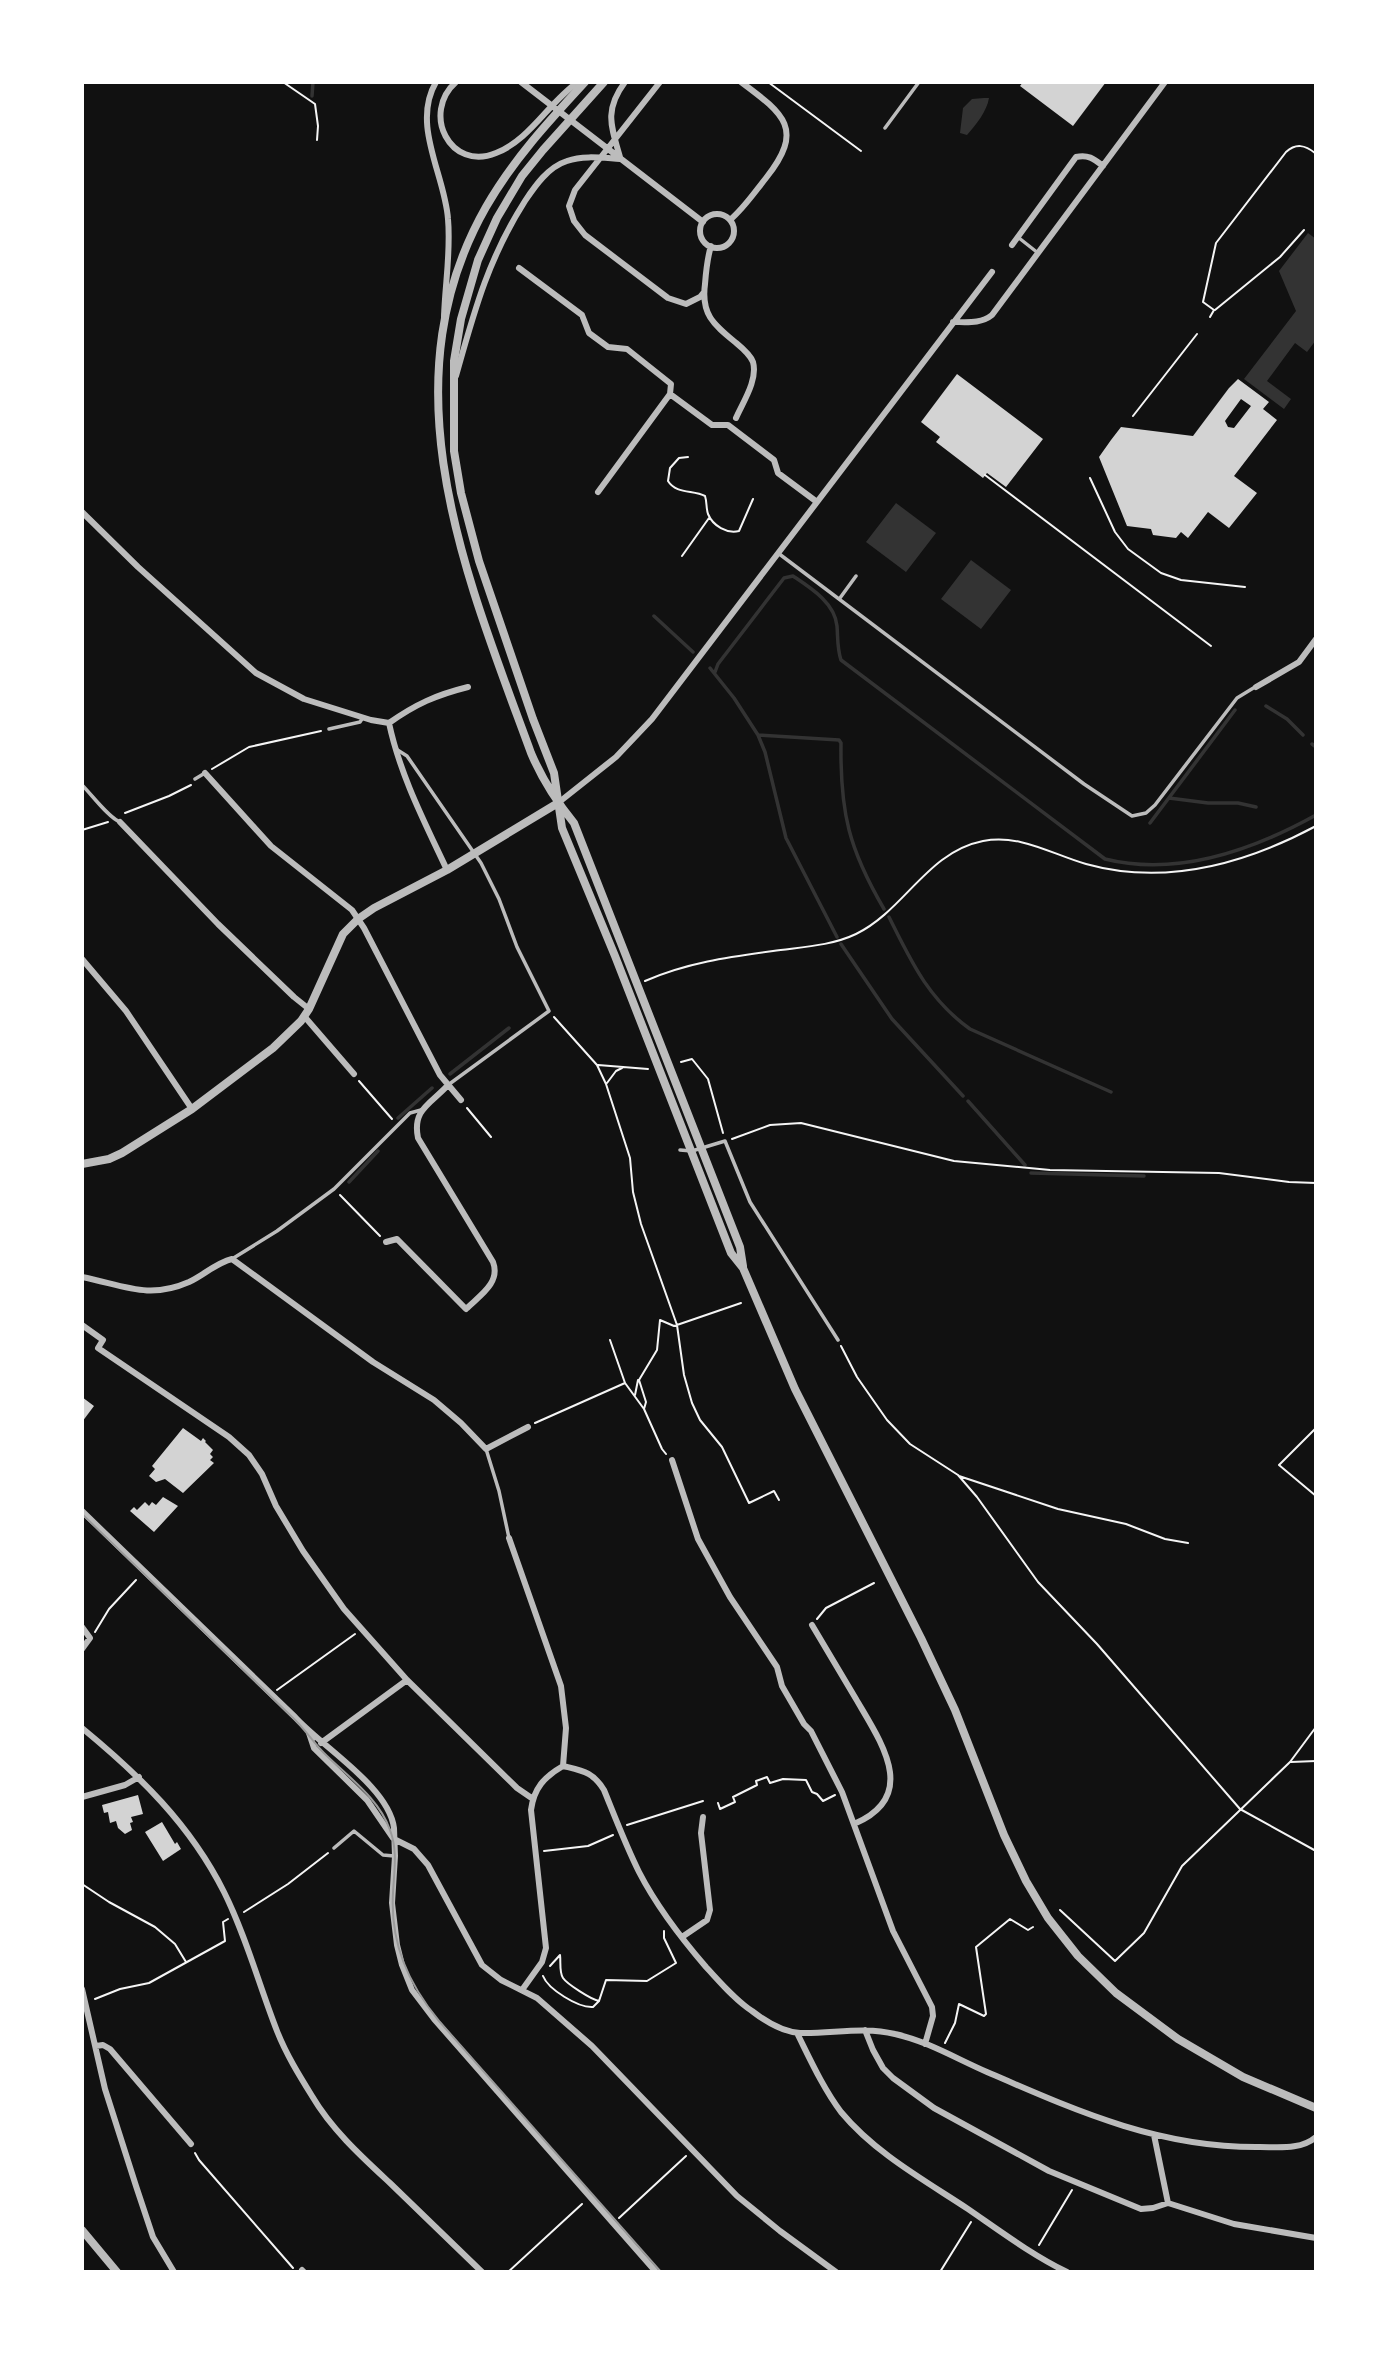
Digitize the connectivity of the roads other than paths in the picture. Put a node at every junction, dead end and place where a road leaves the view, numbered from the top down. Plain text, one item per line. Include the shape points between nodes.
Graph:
1 (436, 82) edge
2 (456, 82) edge
3 (514, 82) edge
4 (578, 82) edge
5 (584, 82) edge
6 (604, 82) edge
7 (625, 82) edge
8 (660, 82) edge
9 (741, 82) edge
10 (919, 82) edge
11 (1165, 82) edge
12 (522, 84) edge
13 (885, 128) dead end
14 (620, 159) junction
15 (1103, 166) junction
16 (730, 220) junction
17 (703, 222) junction
18 (1017, 237) junction
19 (1012, 245) dead end
20 (711, 246) junction
21 (1038, 253) junction
22 (519, 268) dead end
23 (992, 272) dead end
24 (704, 292) junction
25 (954, 322) junction
26 (443, 328) junction
27 (453, 389) junction
28 (670, 394) junction
29 (736, 418) dead end
30 (598, 492) dead end
31 (817, 502) junction
32 (82, 512) edge
33 (778, 553) junction
34 (856, 576) dead end
35 (840, 598) junction
36 (1316, 639) edge
37 (468, 687) dead end
38 (1256, 687) joint
39 (363, 718) junction
40 (389, 723) junction
41 (329, 729) road end
42 (394, 748) junction
43 (205, 773) joint
44 (194, 782) road end
45 (82, 785) edge
46 (558, 803) junction
47 (117, 821) joint
48 (447, 870) junction
49 (358, 919) junction
50 (82, 959) edge
51 (307, 1013) junction
52 (354, 1074) road end
53 (448, 1085) junction
54 (461, 1100) road end
55 (192, 1109) junction
56 (421, 1110) junction
57 (680, 1150) dead end
58 (697, 1150) junction
59 (82, 1164) edge
60 (386, 1241) road end
61 (232, 1259) junction
62 (82, 1277) edge
63 (82, 1325) edge
64 (838, 1340) road end
65 (528, 1427) dead end
66 (486, 1449) junction
67 (671, 1460) road end
68 (82, 1511) edge
69 (509, 1538) joint
70 (812, 1625) road end
71 (82, 1627) edge
72 (82, 1649) edge
73 (407, 1680) junction
74 (82, 1728) edge
75 (308, 1731) junction
76 (323, 1742) junction
77 (314, 1748) junction
78 (563, 1766) junction
79 (139, 1777) junction
80 (82, 1797) edge
81 (533, 1799) junction
82 (703, 1817) dead end
83 (854, 1824) junction
84 (394, 1839) junction
85 (334, 1848) road end
86 (395, 1856) junction
87 (682, 1937) junction
88 (522, 1990) junction
89 (83, 1992) edge
90 (866, 2030) junction
91 (797, 2033) junction
92 (925, 2044) junction
93 (96, 2046) junction
94 (1316, 2108) edge
95 (1154, 2135) junction
96 (1316, 2137) edge
97 (191, 2144) road end
98 (1168, 2203) junction
99 (82, 2230) edge
100 (1316, 2238) edge
101 (117, 2272) edge
102 (174, 2272) edge
103 (482, 2272) edge
104 (656, 2272) edge
105 (836, 2272) edge
106 (1067, 2272) edge

1 - 26 street via 426,112 448,219
2 - 4 street via 443,100 441,127 455,149 477,157 513,145
3 - 12 street
5 - 26 street via 533,138 485,208 466,251
6 - 27 street via 542,150 497,218 478,260 461,319
7 - 14 street via 615,94 610,114
8 - 24 street via 571,194 569,206 586,235 668,298 686,304
9 - 16 street via 775,108 785,131 785,148
10 - 13 lane
11 - 15 street
12 - 14 street
14 - 17 street
14 - 27 street via 565,161 535,186 486,275
15 - 18 street via 1091,157 1076,157
15 - 21 street
16 - 17 street via 719,214
16 - 20 street via 734,230 731,241 722,247
17 - 20 street via 701,233
18 - 19 street
18 - 21 lane
20 - 24 street
21 - 25 street via 985,321
22 - 28 street via 582,315 589,333 608,347 627,349 671,384
23 - 25 street
24 - 29 street via 704,307 713,323 753,360 748,392
25 - 31 street
26 - 46 street via 438,428 450,505 501,670 542,778
27 - 46 street via 454,450 461,494 479,561 554,773
28 - 30 street
28 - 31 street via 712,425 728,425 774,460 778,473
31 - 33 street
32 - 39 street via 256,673 304,699
33 - 35 lane
33 - 46 street via 652,719 616,757
34 - 35 lane
35 - 38 lane via 1132,817 1155,805 1237,698
36 - 38 street via 1299,662
37 - 40 street via 429,698
39 - 40 street
39 - 41 lane
40 - 42 street
42 - 48 street
42 - 53 lane via 407,756 490,881 549,1011
43 - 44 lane
43 - 49 street via 271,846
45 - 47 lane
46 - 48 street
46 - 58 street via 562,828
47 - 51 street
48 - 49 street
49 - 51 street via 335,946
49 - 53 street
50 - 55 street via 126,1011
51 - 52 street
51 - 55 street via 273,1048
53 - 54 street
53 - 56 street
55 - 59 street via 122,1153
56 - 60 street via 416,1129 420,1143 493,1262 495,1278 466,1309 397,1239
56 - 61 lane via 410,1113 334,1189
57 - 58 lane
58 - 64 lane via 725,1141 750,1202
58 - 94 street via 807,1413 950,1700 1004,1835 1048,1918 1116,1993 1178,2039 1243,2077
61 - 62 street via 162,1292 136,1291
61 - 66 street via 373,1362 434,1399
63 - 73 street via 103,1340 98,1348 249,1455 320,1575
65 - 66 street
66 - 69 lane
67 - 83 street via 698,1539 777,1667 782,1686 811,1731
68 - 75 street
69 - 78 street via 561,1686 566,1728
70 - 83 street via 882,1744 891,1773 883,1804
71 - 72 street via 90,1638
73 - 76 street
73 - 81 street
74 - 79 street
75 - 76 street
75 - 77 street
76 - 77 street
76 - 84 street via 387,1805 393,1816
77 - 84 street via 368,1800
78 - 81 street via 545,1778
78 - 87 street via 597,1779 639,1872
79 - 80 street
79 - 103 street via 193,1840 223,1891 277,2032 314,2100 355,2150
81 - 88 street via 546,1948
82 - 87 street via 710,1910 707,1920
83 - 92 street via 893,1931 932,2007
84 - 86 street
84 - 88 street via 414,1849 428,1865 482,1965
85 - 86 lane via 354,1831 383,1855
86 - 104 street via 393,1925 412,1990
87 - 91 street via 741,2003
88 - 105 street via 592,2046 737,2196
89 - 93 street
90 - 91 street
90 - 92 street
90 - 98 street via 883,2068 934,2108 1049,2171 1128,2204 1141,2209
91 - 106 street via 825,2087 854,2126 895,2160
92 - 95 street via 1079,2112
93 - 97 street via 110,2049
93 - 102 street via 105,2090 153,2237
95 - 96 street via 1233,2147 1292,2147
95 - 98 street
98 - 100 street via 1234,2224
99 - 101 street

